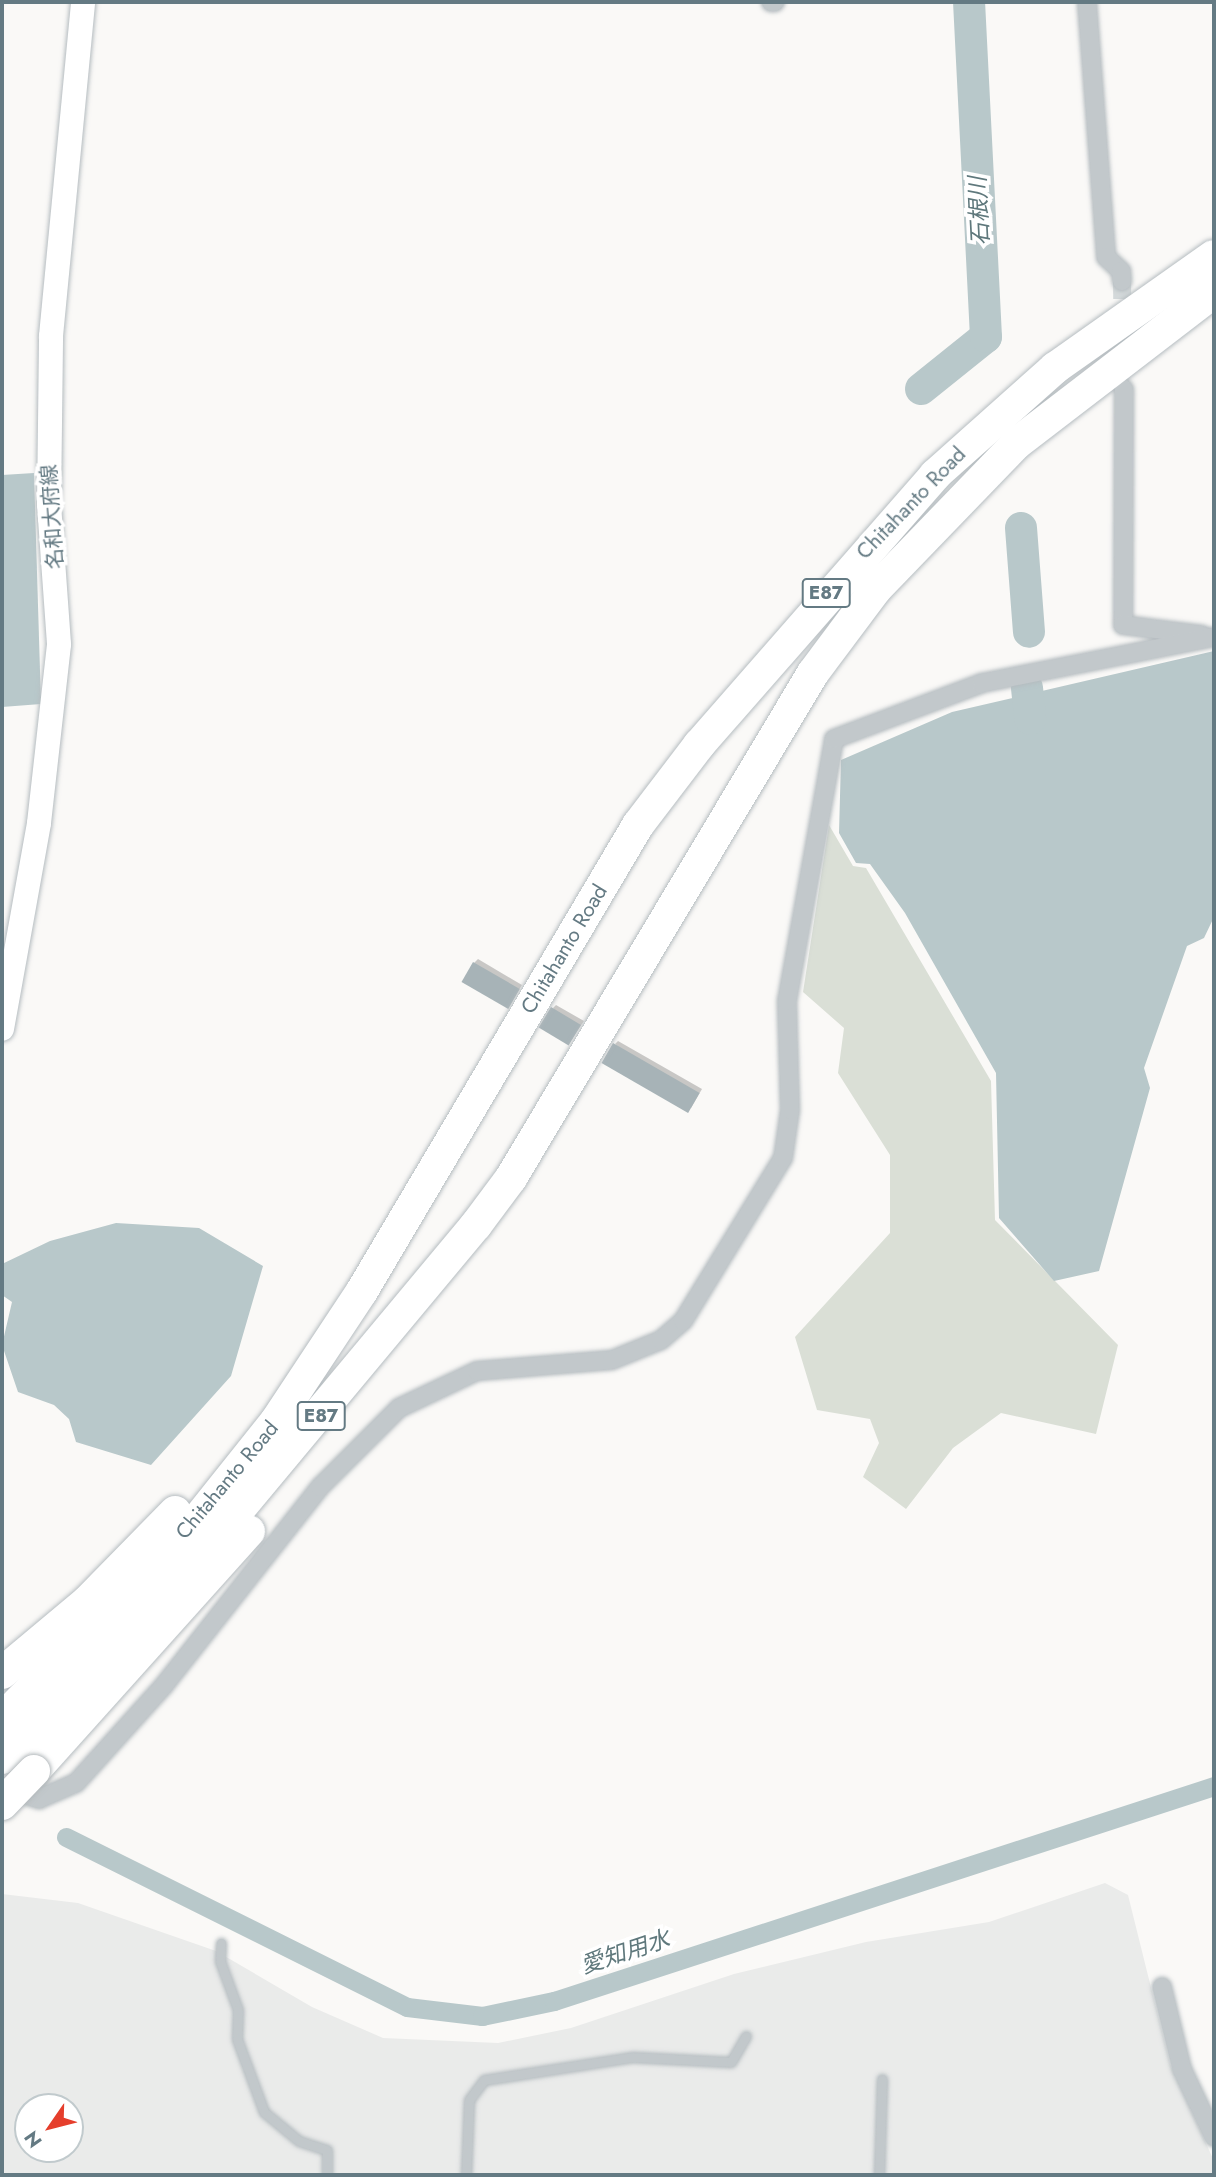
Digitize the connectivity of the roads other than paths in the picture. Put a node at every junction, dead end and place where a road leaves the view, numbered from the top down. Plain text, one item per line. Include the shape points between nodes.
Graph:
1 (83, 2) edge
2 (1087, 2) edge
3 (1214, 256) edge
4 (1122, 281) tunnel mouth
5 (1214, 292) edge
6 (1124, 389) dead end
7 (1211, 638) edge
8 (2, 1029) edge
9 (356, 1374) junction
10 (307, 1377) junction
11 (2, 1673) edge
12 (5, 1742) edge
13 (2, 1786) edge
14 (2, 1804) edge
15 (221, 1944) dead end
16 (1162, 1987) dead end
17 (746, 2036) dead end
18 (882, 2079) dead end
19 (1214, 2137) edge
20 (327, 2175) edge
21 (466, 2175) edge
22 (879, 2175) edge

1 - 8 main road, 名和大府線 via 50,350 49,505 59,644 39,823
2 - 4 street via 1106,257
3 - 10 highway, Chitahanto Road / E87 via 1055,368 935,475 699,745 639,825
5 - 9 highway, Chitahanto Road / E87 via 1017,443 916,543 838,636 511,1178
6 - 7 street via 1123,625
7 - 13 street via 982,683 834,739 787,1002 790,1110 783,1158 683,1321 662,1340 612,1360 487,1368 450,1379 399,1408 320,1487 165,1684 76,1783 39,1799
9 - 12 highway, Chitahanto Road / E87 via 192,1564
9 - 14 highway, bridge via 305,1462 116,1687
10 - 11 highway via 86,1602
10 - 12 highway, Chitahanto Road / E87 via 197,1520
15 - 20 lane via 220,1961 238,2010 237,2039 264,2112 299,2141 327,2150
16 - 19 street via 1182,2068
17 - 21 lane via 731,2062 633,2057 484,2080 469,2100
18 - 22 lane

